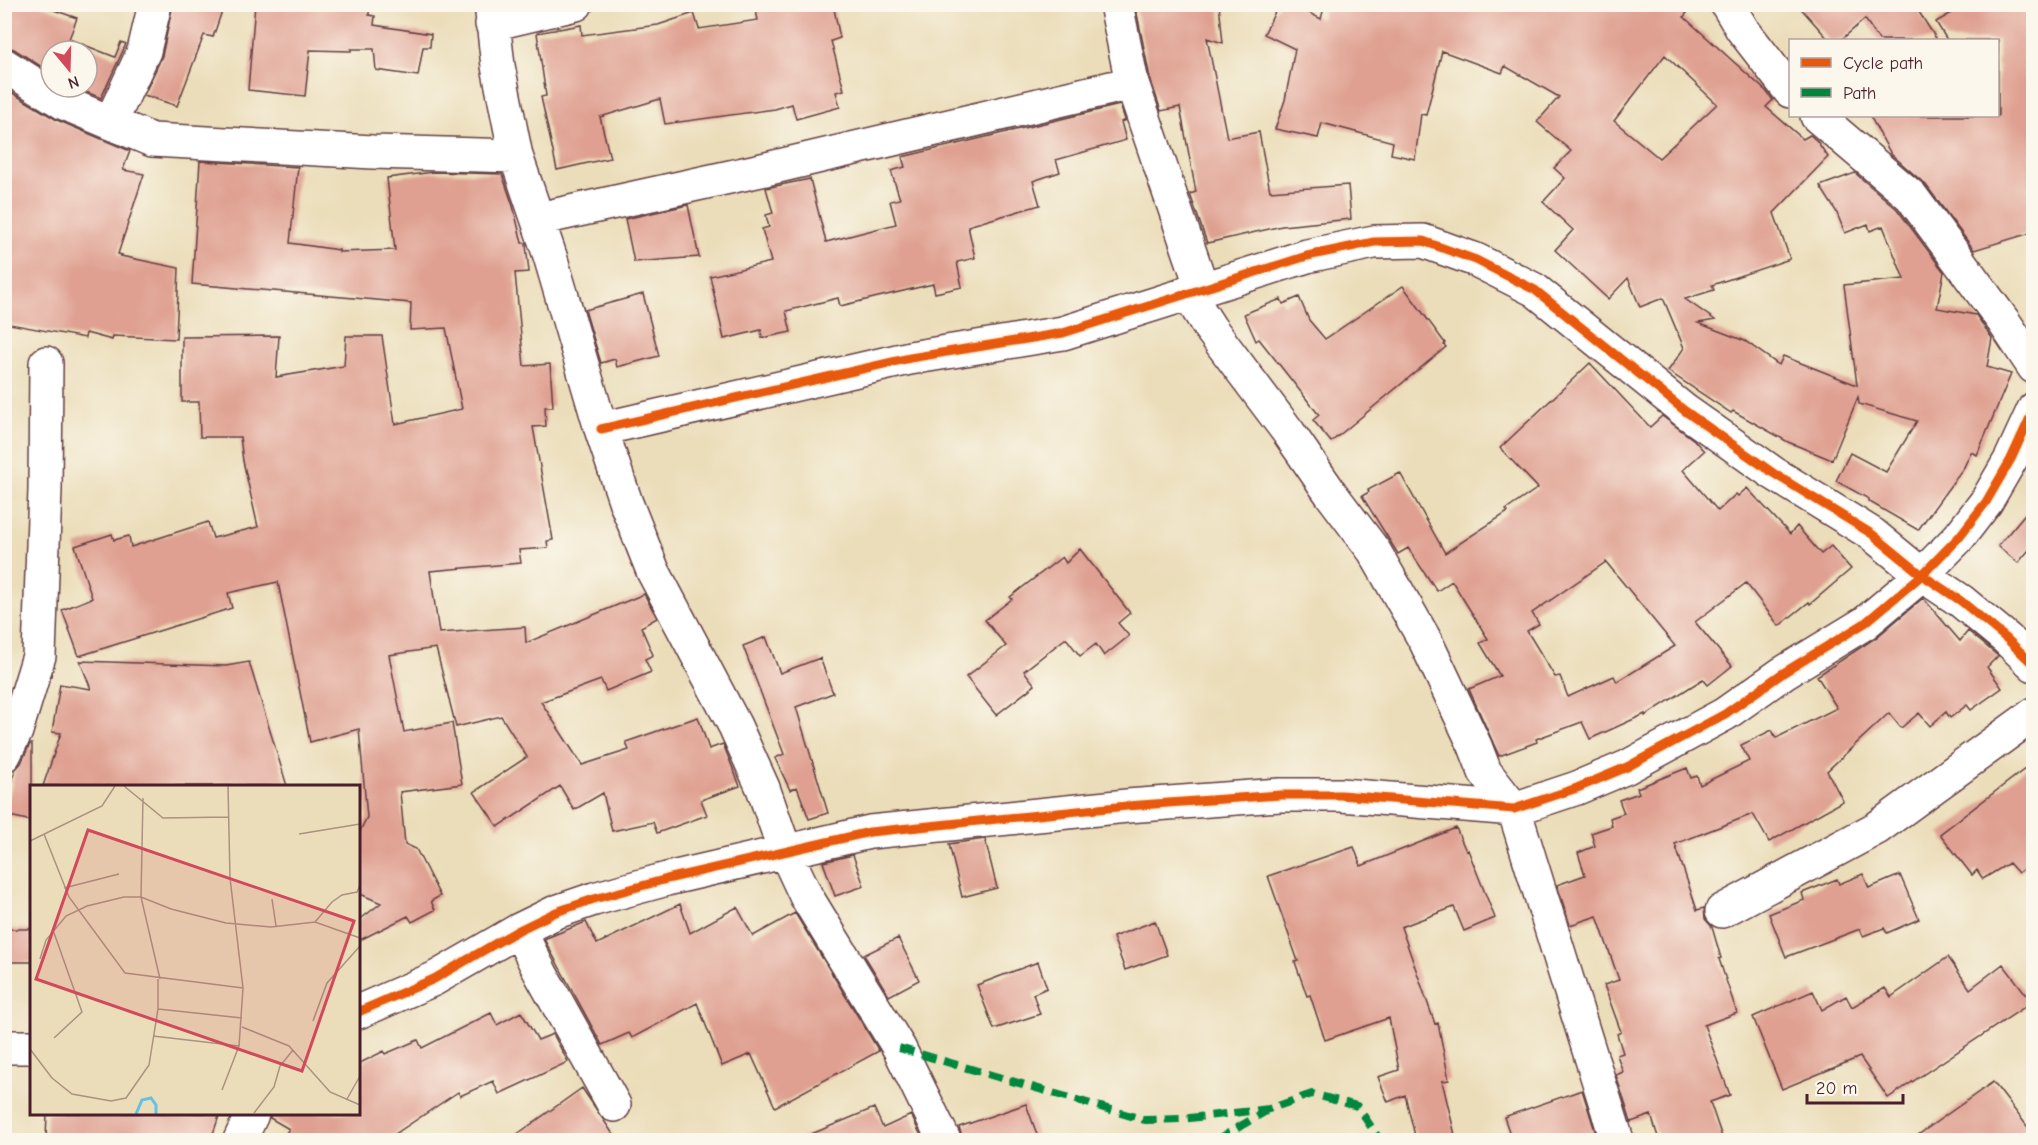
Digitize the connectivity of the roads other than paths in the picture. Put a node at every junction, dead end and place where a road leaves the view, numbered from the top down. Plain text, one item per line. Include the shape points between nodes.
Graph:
1 (155, 4) edge
2 (576, 4) edge
3 (1116, 4) edge
4 (1727, 4) edge
5 (491, 14) edge
6 (4, 65) edge
7 (1132, 83) junction
8 (1789, 88) edge
9 (1818, 117) edge
10 (111, 122) junction
11 (516, 156) junction
12 (538, 219) junction
13 (1195, 290) junction
14 (46, 363) dead end
15 (2034, 367) edge
16 (2034, 409) edge
17 (601, 429) junction
18 (1922, 575) junction
19 (2034, 665) edge
20 (2034, 714) edge
21 (4, 755) edge
22 (1514, 809) junction
23 (785, 851) junction
24 (1722, 911) dead end
25 (519, 930) junction
26 (360, 1011) edge
27 (4, 1047) edge
28 (30, 1047) edge
29 (614, 1105) dead end
30 (251, 1115) edge
31 (240, 1140) edge
32 (944, 1140) edge
33 (1617, 1140) edge

1 - 10 street via 144,51
2 - 5 street
3 - 7 street
4 - 8 street
5 - 11 street
6 - 10 street via 64,103
7 - 12 street
7 - 13 street
9 - 15 street via 1911,196
10 - 11 street via 152,140
11 - 12 street
12 - 17 street
13 - 17 street via 1063,333 910,358
13 - 18 street via 1307,256 1374,242 1423,241 1476,260 1535,290 1685,411 1773,473 1872,534
13 - 22 street via 1210,328 1374,551 1426,642 1485,772
14 - 21 street via 39,656 16,731
16 - 18 street via 1986,502
17 - 23 street via 653,571 735,726
18 - 19 street via 1961,601
18 - 22 street via 1865,623 1725,714 1627,767
20 - 24 street via 1877,828
22 - 23 street via 1341,795 1280,795 870,832
22 - 33 street
23 - 25 street via 594,899
23 - 32 street via 806,896 899,1048
25 - 26 street via 434,978
25 - 29 street
27 - 28 street
30 - 31 street

